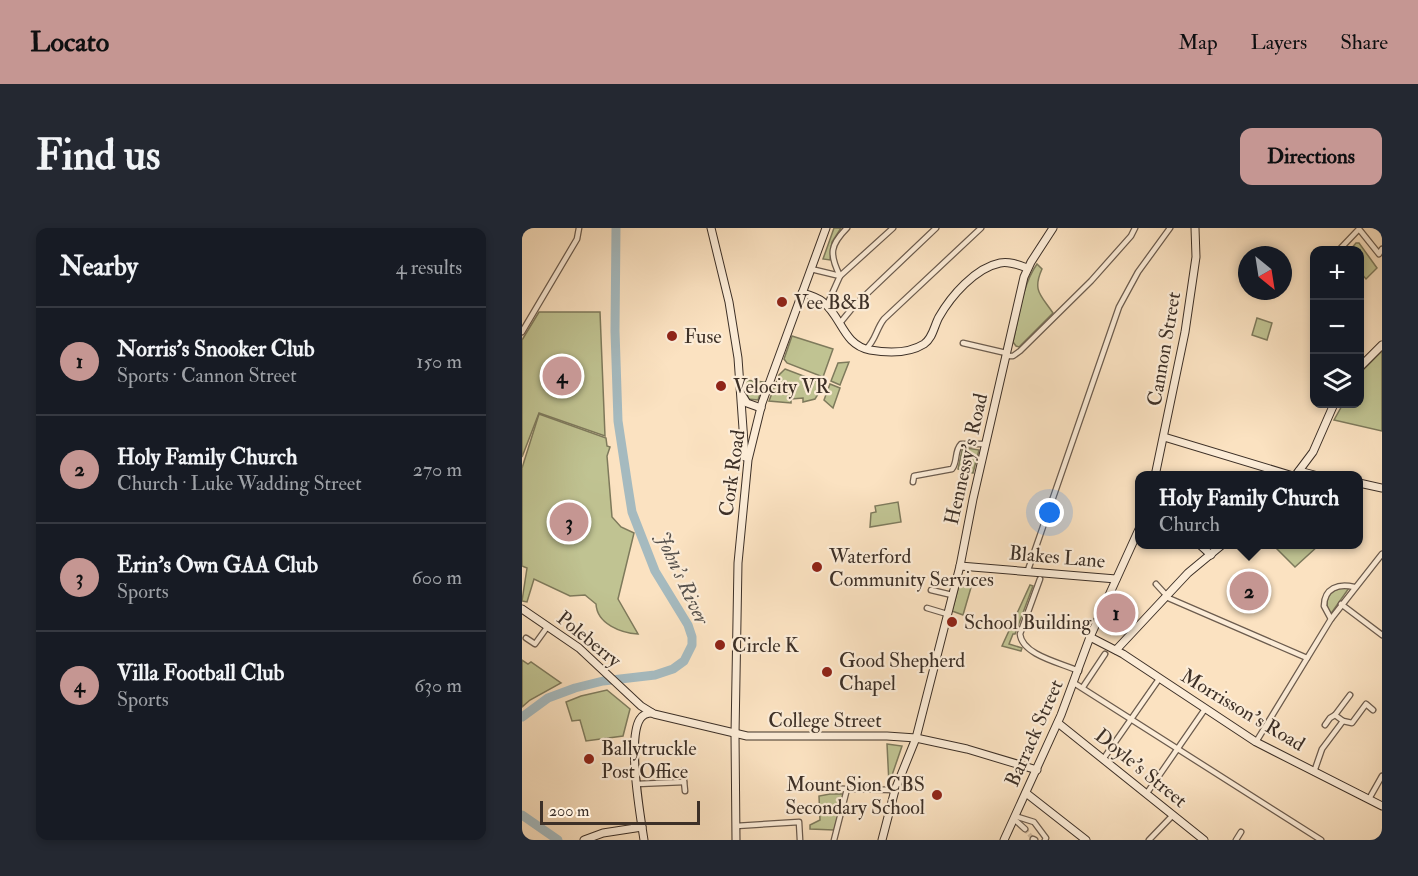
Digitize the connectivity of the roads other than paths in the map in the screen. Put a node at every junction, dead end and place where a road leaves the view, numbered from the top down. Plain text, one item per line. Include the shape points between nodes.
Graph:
1 (579, 228) edge
2 (711, 228) edge
3 (826, 228) edge
4 (847, 228) edge
5 (893, 228) edge
6 (936, 228) edge
7 (981, 228) edge
8 (1053, 228) edge
9 (1135, 228) edge
10 (1170, 228) edge
11 (1195, 228) edge
12 (1359, 229) edge
13 (1343, 246) edge
14 (1381, 253) edge
15 (811, 268) junction
16 (1027, 268) junction
17 (840, 276) junction
18 (802, 292) junction
19 (827, 305) junction
20 (522, 319) edge
21 (528, 322) junction
22 (839, 324) junction
23 (522, 332) edge
24 (963, 343) dead end
25 (1382, 345) edge
26 (866, 349) junction
27 (1006, 355) junction
28 (1364, 362) edge
29 (742, 395) junction
30 (761, 408) junction
31 (1332, 408) edge
32 (742, 416) junction
33 (757, 419) junction
34 (1164, 437) junction
35 (986, 444) junction
36 (746, 468) junction
37 (1156, 471) edge
38 (1285, 471) edge
39 (1298, 471) edge
40 (913, 482) dead end
41 (1363, 484) edge
42 (1382, 488) edge
43 (1135, 538) edge
44 (1204, 549) edge
45 (1217, 549) edge
46 (1382, 554) edge
47 (1210, 555) junction
48 (960, 566) junction
49 (1028, 570) junction
50 (1040, 579) dead end
51 (1116, 579) junction
52 (1156, 584) dead end
53 (1354, 587) junction
54 (931, 590) dead end
55 (952, 595) junction
56 (1167, 597) junction
57 (1341, 604) junction
58 (522, 609) edge
59 (927, 609) dead end
60 (947, 614) junction
61 (1331, 619) junction
62 (548, 626) junction
63 (1382, 635) edge
64 (1090, 637) junction
65 (526, 638) dead end
66 (1116, 650) junction
67 (1105, 654) dead end
68 (1307, 658) junction
69 (1079, 670) junction
70 (1159, 679) junction
71 (1074, 683) junction
72 (1083, 687) junction
73 (1350, 695) dead end
74 (632, 698) junction
75 (1206, 709) junction
76 (1373, 710) dead end
77 (652, 713) junction
78 (1335, 715) junction
79 (1131, 719) junction
80 (1343, 721) junction
81 (639, 722) junction
82 (1058, 723) junction
83 (1325, 725) dead end
84 (735, 734) junction
85 (915, 738) junction
86 (1256, 741) junction
87 (1177, 749) junction
88 (1104, 758) junction
89 (1037, 770) junction
90 (683, 771) dead end
91 (1314, 772) junction
92 (1382, 776) edge
93 (684, 782) junction
94 (637, 784) junction
95 (822, 788) dead end
96 (847, 789) junction
97 (895, 790) junction
98 (685, 791) dead end
99 (1026, 793) junction
100 (1147, 793) junction
101 (1368, 799) junction
102 (1382, 806) edge
103 (1173, 814) junction
104 (1014, 818) junction
105 (736, 826) junction
106 (642, 828) junction
107 (1025, 829) tunnel mouth
108 (1241, 832) dead end
109 (584, 840) edge
110 (644, 840) edge
111 (736, 840) edge
112 (800, 840) edge
113 (834, 840) edge
114 (882, 840) edge
115 (1004, 840) edge
116 (1045, 840) edge
117 (1086, 840) edge
118 (1149, 840) edge
119 (1204, 840) edge
120 (1236, 840) edge
121 (1321, 840) edge

1 - 21 street via 577,239
2 - 29 street via 730,307
3 - 15 street, Cork Road
4 - 17 street via 833,248
5 - 17 street
6 - 22 street
7 - 26 street via 884,319
8 - 16 street, Hennessy's Road
9 - 27 street via 1091,281 1020,351
10 - 49 street via 1119,307
11 - 34 street, Cannon Street via 1196,257 1189,305
12 - 13 street
12 - 14 street
15 - 17 street
15 - 18 street, Cork Road
16 - 26 street via 1001,263 975,277 950,300 931,337 922,345 896,352
16 - 27 street, Hennessy's Road
17 - 19 street
18 - 19 street
18 - 30 street, Cork Road
19 - 22 street
20 - 21 street
21 - 23 street
22 - 26 street via 853,342
24 - 27 street
25 - 28 street
27 - 35 street, Hennessy's Road
29 - 30 street via 747,403
29 - 32 street
30 - 33 street, Cork Road
31 - 39 street via 1312,452
32 - 33 street
32 - 36 street
33 - 36 street, Cork Road
34 - 37 street, Cannon Street
34 - 38 street
35 - 40 street via 960,446 949,471 914,476
35 - 48 street, Hennessy's Road
36 - 84 street, Cork Road via 738,563
41 - 42 street
43 - 51 street
44 - 47 street
45 - 47 street
46 - 53 street
47 - 56 street
48 - 49 street, Blakes Lane
48 - 55 street, Hennessy's Road
49 - 51 street, Blakes Lane
50 - 69 street via 1020,639 1029,650
51 - 64 street
52 - 56 street
53 - 57 street
53 - 61 street via 1338,586 1328,593 1324,603
54 - 55 street
55 - 60 street, Hennessy's Road
56 - 66 street
56 - 68 street
57 - 61 street
57 - 63 street
58 - 62 street, Poleberry
59 - 60 street
60 - 85 street, Hennessy's Road
61 - 68 street
62 - 65 street via 535,644
62 - 74 street, Poleberry via 579,648
64 - 66 street, Morrisson's Road
64 - 69 street, Barrack Street
66 - 70 street, Morrisson's Road
67 - 72 street, Barrack Street
68 - 86 street
69 - 71 street, Barrack Street
70 - 75 street, Morrisson's Road
70 - 79 street
71 - 72 street
71 - 82 street, Barrack Street
72 - 79 street
73 - 78 street
74 - 77 street, Poleberry
74 - 81 street, Poleberry
75 - 86 street, Morrisson's Road
75 - 87 street
76 - 80 street via 1366,704 1352,723
77 - 81 street via 643,715
77 - 84 street, College Street
78 - 80 street
78 - 83 street
79 - 87 street
79 - 88 street
80 - 91 street via 1322,749
81 - 94 street via 635,747
82 - 88 street, Doyle's Street
82 - 89 street, Barrack Street
84 - 85 street, College Street
84 - 105 street, Cork Road
85 - 89 street, College Street
85 - 97 street, Hennessy's Road
86 - 91 street, Morrisson's Road
87 - 100 street
87 - 121 street
88 - 100 street, Doyle's Street
89 - 99 street, Barrack Street
90 - 93 street
91 - 101 street, Morrisson's Road
92 - 101 street
93 - 94 street
93 - 98 street
94 - 106 street
95 - 96 street
96 - 97 street
96 - 113 street
97 - 114 street, Hennessy's Road
99 - 104 street, Barrack Street
99 - 117 street
100 - 103 street, Doyle's Street
101 - 102 street, Morrisson's Road
103 - 118 street
103 - 119 street, Doyle's Street
104 - 107 street
104 - 115 street, Barrack Street
104 - 116 street via 1034,822
105 - 111 street, Cork Road
105 - 112 street via 799,822
106 - 109 street via 603,833
106 - 110 street
108 - 120 street

